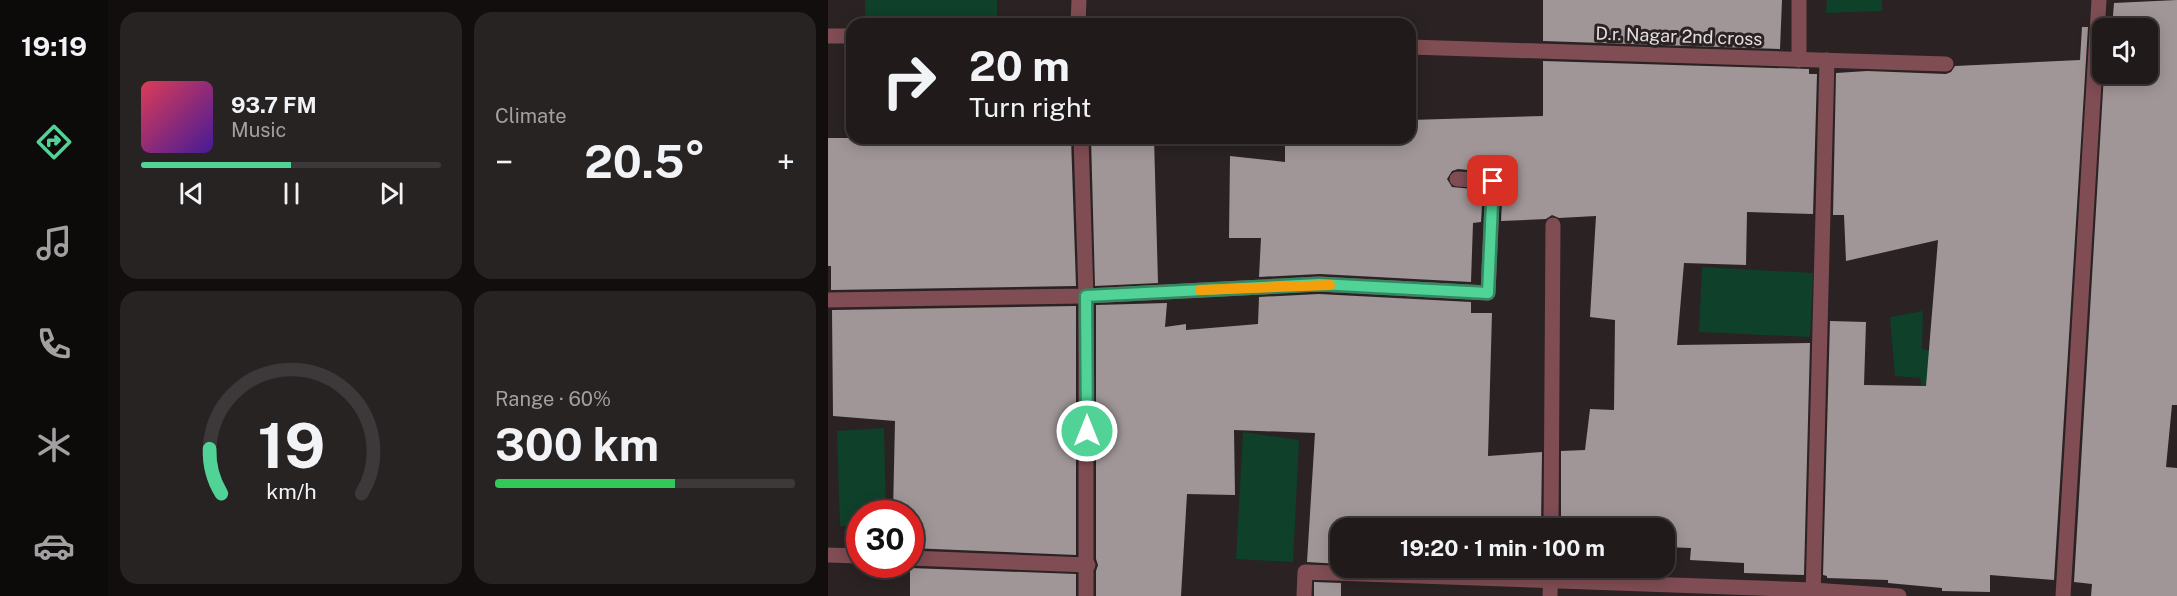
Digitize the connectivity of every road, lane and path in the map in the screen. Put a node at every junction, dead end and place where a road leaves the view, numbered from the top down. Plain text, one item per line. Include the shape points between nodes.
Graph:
1 (1079, 0) edge
2 (1799, 0) edge
3 (2099, 0) edge
4 (1078, 18) edge
5 (828, 36) edge
6 (846, 36) edge
7 (1416, 47) edge
8 (1799, 60) junction
9 (1827, 60) junction
10 (1946, 64) dead end
11 (1080, 144) edge
12 (1456, 179) dead end
13 (1553, 225) dead end
14 (1086, 296) junction
15 (828, 300) edge
16 (1551, 518) edge
17 (828, 555) edge
18 (846, 556) edge
19 (924, 559) edge
20 (1088, 565) junction
21 (1551, 582) edge
22 (1813, 593) edge
23 (1086, 596) edge
24 (1304, 596) edge
25 (1899, 596) edge
26 (2062, 596) edge

1 - 4 street
2 - 8 street
3 - 26 street
5 - 6 street
7 - 8 street, D.r. Nagar 2nd cross
8 - 9 street, D.r. Nagar 2nd cross
9 - 10 street, D.r. Nagar 2nd cross
9 - 22 street
11 - 14 street
12 - 14 street via 1493,181 1488,293 1319,284
13 - 16 street
14 - 15 street
14 - 20 street
17 - 18 street
19 - 20 street
20 - 23 street
21 - 22 street
21 - 24 street via 1305,572
22 - 25 street

